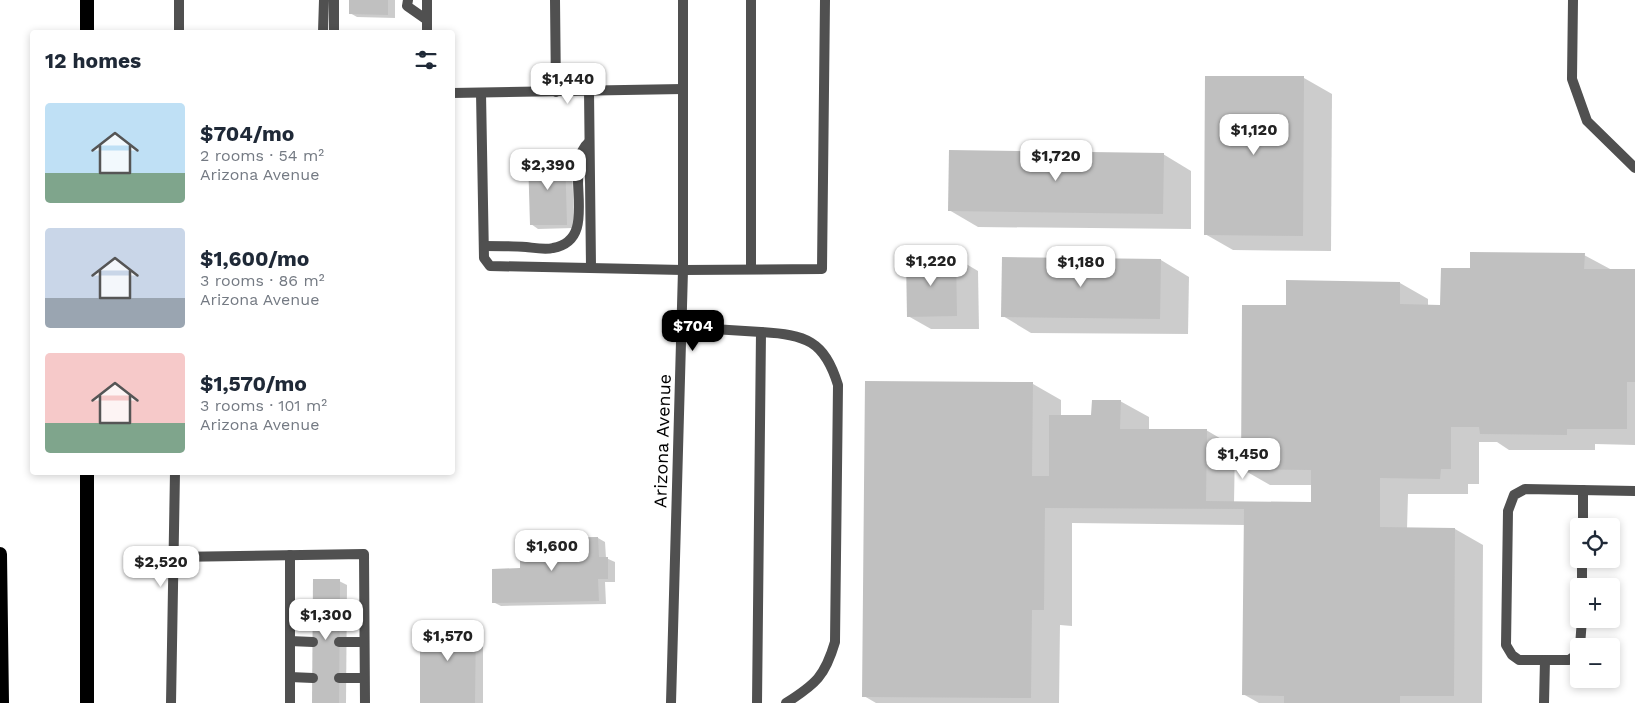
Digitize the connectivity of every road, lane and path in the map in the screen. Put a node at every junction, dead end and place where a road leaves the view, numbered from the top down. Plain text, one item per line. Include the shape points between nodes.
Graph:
1 (87, 0) edge
2 (179, 0) edge
3 (324, 0) edge
4 (334, 0) edge
5 (408, 0) edge
6 (427, 0) edge
7 (555, 0) edge
8 (683, 0) edge
9 (751, 0) edge
10 (825, 0) edge
11 (1573, 0) edge
12 (427, 20) junction
13 (87, 30) edge
14 (179, 30) edge
15 (323, 30) edge
16 (334, 30) edge
17 (427, 30) edge
18 (684, 89) junction
19 (589, 91) junction
20 (556, 92) junction
21 (455, 93) edge
22 (481, 93) junction
23 (590, 142) junction
24 (1635, 168) edge
25 (484, 246) junction
26 (591, 267) junction
27 (751, 269) junction
28 (683, 270) junction
29 (681, 327) junction
30 (761, 332) junction
31 (87, 475) edge
32 (175, 475) edge
33 (1583, 490) junction
34 (1635, 491) edge
35 (1583, 518) edge
36 (0, 554) edge
37 (290, 555) junction
38 (173, 557) junction
39 (290, 607) junction
40 (313, 608) dead end
41 (340, 608) dead end
42 (364, 609) junction
43 (290, 641) junction
44 (313, 642) dead end
45 (339, 642) dead end
46 (364, 642) junction
47 (1570, 659) edge
48 (1545, 660) junction
49 (290, 677) junction
50 (313, 678) dead end
51 (339, 678) dead end
52 (364, 678) junction
53 (2, 703) edge
54 (87, 703) edge
55 (171, 703) edge
56 (290, 703) edge
57 (365, 703) edge
58 (671, 703) edge
59 (757, 703) edge
60 (786, 703) edge
61 (1544, 703) edge

1 - 13 highway
2 - 14 street
3 - 15 street
4 - 16 street
5 - 12 street via 408,6
6 - 12 street
7 - 20 street
8 - 18 street, Arizona Avenue
9 - 27 street
10 - 27 street via 822,269
11 - 24 street via 1572,79 1587,121
12 - 17 street
18 - 19 street
18 - 28 street, Arizona Avenue
19 - 20 street
19 - 23 street
20 - 22 street
21 - 22 street
22 - 25 street
23 - 25 street via 583,148 579,164 576,234 565,244 552,248
23 - 26 street
25 - 26 street via 484,258 490,266
26 - 28 street
27 - 28 street
28 - 29 street, Arizona Avenue
29 - 30 street
29 - 58 street, Arizona Avenue
30 - 59 street
30 - 60 street via 784,333 817,346 832,364 838,385 834,642 829,662 816,683
31 - 54 highway
32 - 38 street
33 - 34 street
33 - 35 street
33 - 48 street via 1525,489 1514,495 1508,511 1506,645 1519,660
36 - 53 highway
37 - 38 street
37 - 39 street
37 - 42 street via 364,554
38 - 55 street
39 - 40 street
39 - 43 street
41 - 42 street
42 - 46 street
43 - 44 street
43 - 49 street
45 - 46 street
46 - 52 street
47 - 48 street
48 - 61 street
49 - 50 street
49 - 56 street
51 - 52 street
52 - 57 street

